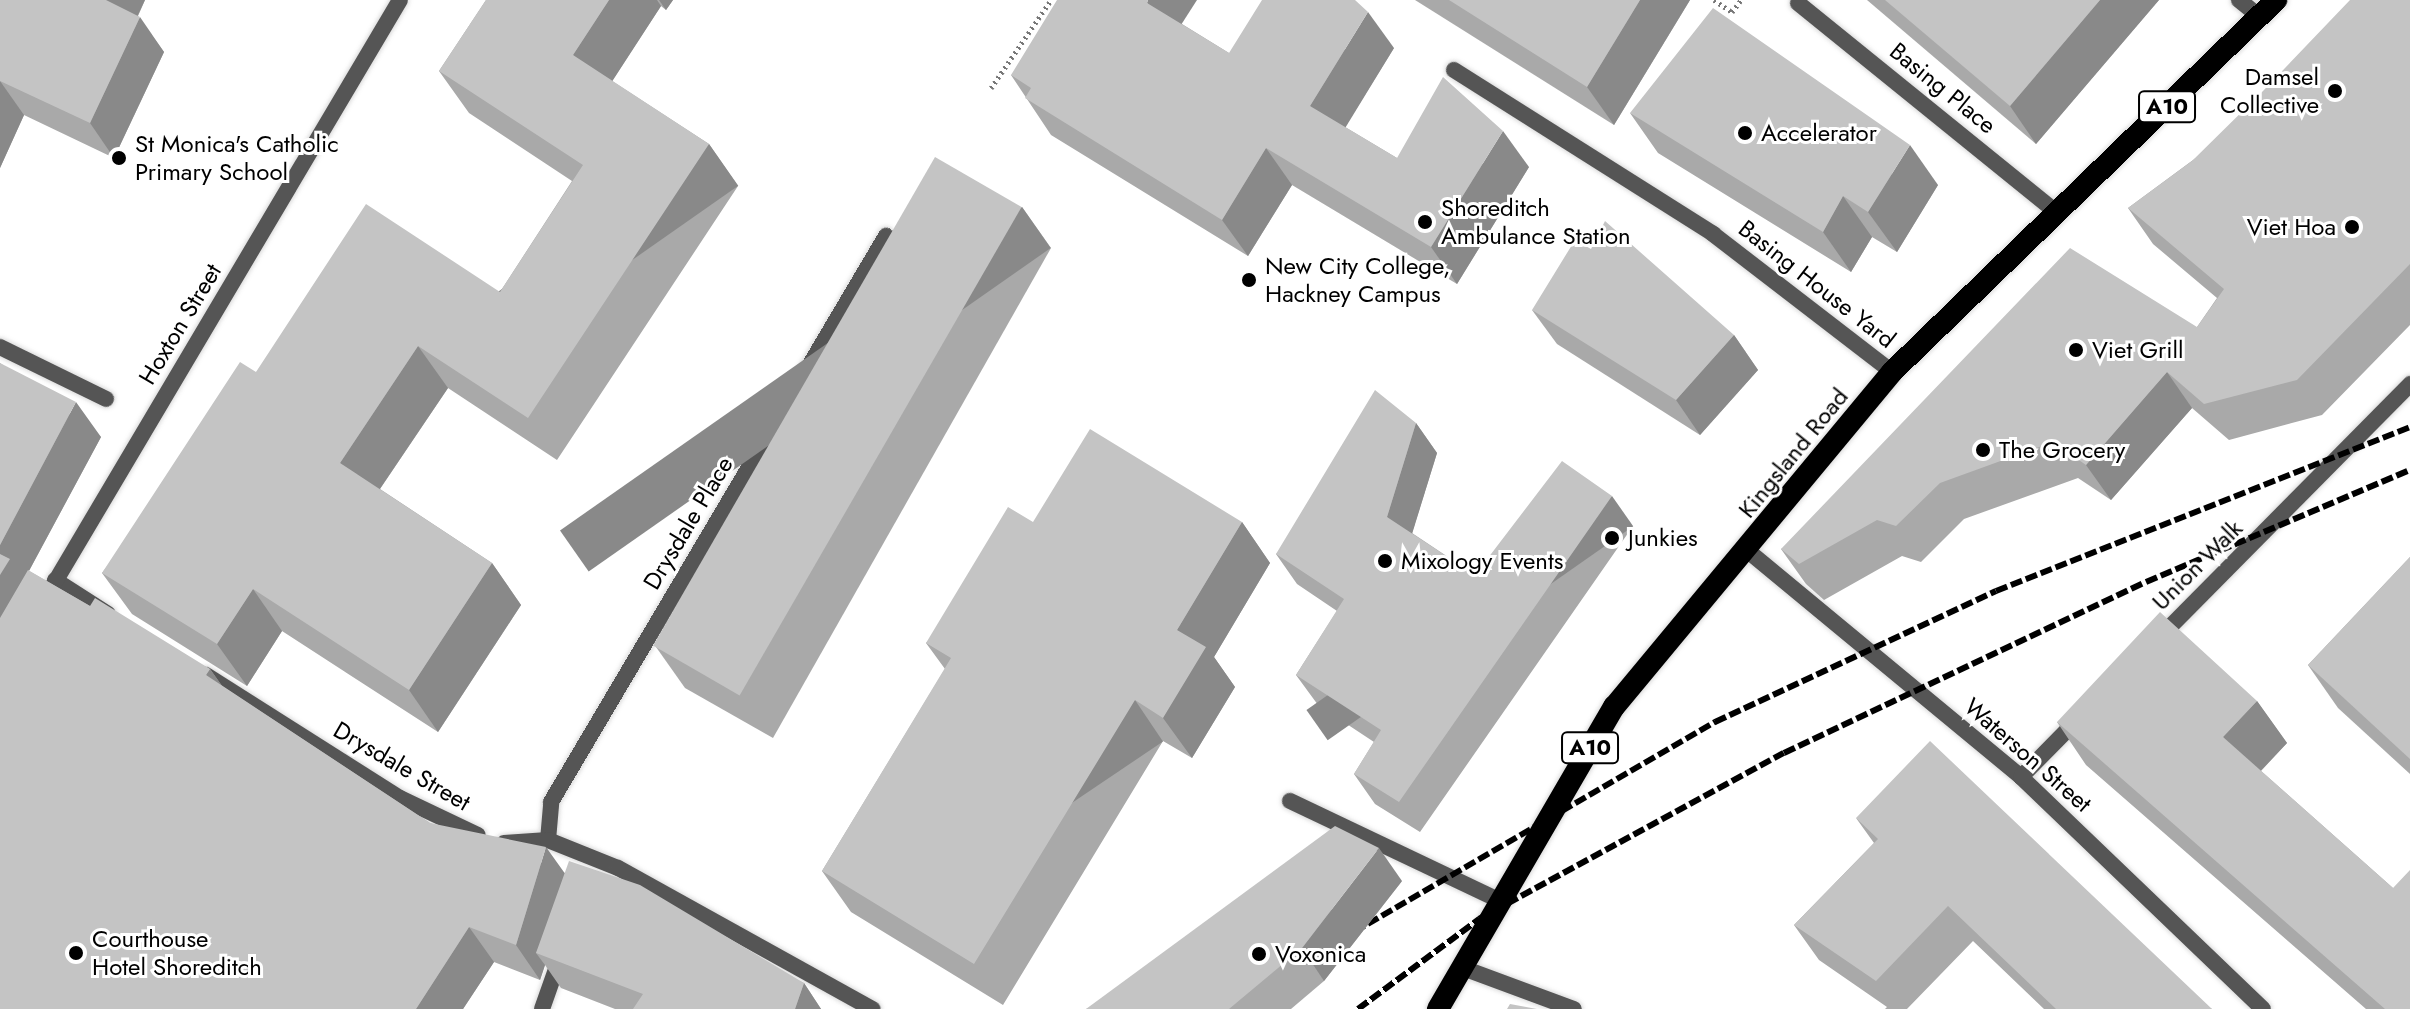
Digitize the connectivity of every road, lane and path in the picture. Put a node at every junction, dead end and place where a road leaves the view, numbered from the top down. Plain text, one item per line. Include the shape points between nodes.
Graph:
1 (400, 0) edge
2 (1051, 0) edge
3 (1714, 0) edge
4 (1741, 0) edge
5 (2239, 0) edge
6 (2276, 0) edge
7 (1796, 1) edge
8 (2260, 17) junction
9 (1454, 70) dead end
10 (991, 88) dead end
11 (2056, 212) junction
12 (886, 236) edge
13 (0, 347) edge
14 (1892, 372) junction
15 (2409, 386) edge
16 (106, 399) dead end
17 (1748, 551) junction
18 (55, 580) junction
19 (40, 607) edge
20 (120, 621) edge
21 (2148, 648) edge
22 (186, 663) edge
23 (2092, 705) edge
24 (2021, 777) junction
25 (1290, 801) dead end
26 (548, 840) junction
27 (595, 859) junction
28 (586, 883) edge
29 (1501, 901) junction
30 (567, 939) edge
31 (1463, 968) junction
32 (542, 1009) edge
33 (872, 1009) edge
34 (1438, 1009) edge
35 (1574, 1009) edge
36 (2263, 1009) edge

1 - 18 street, Hoxton Street
2 - 10 path
3 - 4 path via 1732,12
5 - 8 street
6 - 8 highway, Kingsland Road / A10
7 - 11 street, Basing Place
8 - 11 highway, Kingsland Road / A10
9 - 14 street, Basing House Yard via 1713,234
11 - 14 highway, Kingsland Road / A10
12 - 26 street, Drysdale Place via 551,802
13 - 16 street
14 - 17 highway, Kingsland Road / A10
15 - 21 street, Union Walk
17 - 24 street, Waterson Street
17 - 29 highway, Kingsland Road / A10 via 1614,707
18 - 19 street, Hoxton Street
18 - 20 street
22 - 26 street, Drysdale Street via 456,828 505,843
23 - 24 street
24 - 36 street, Waterson Street
25 - 29 street
26 - 27 street, Drysdale Street
27 - 28 street
27 - 33 street, Drysdale Street
29 - 31 highway, Kingsland Road / A10
30 - 32 street
31 - 34 highway, Kingsland Road / A10
31 - 35 street

